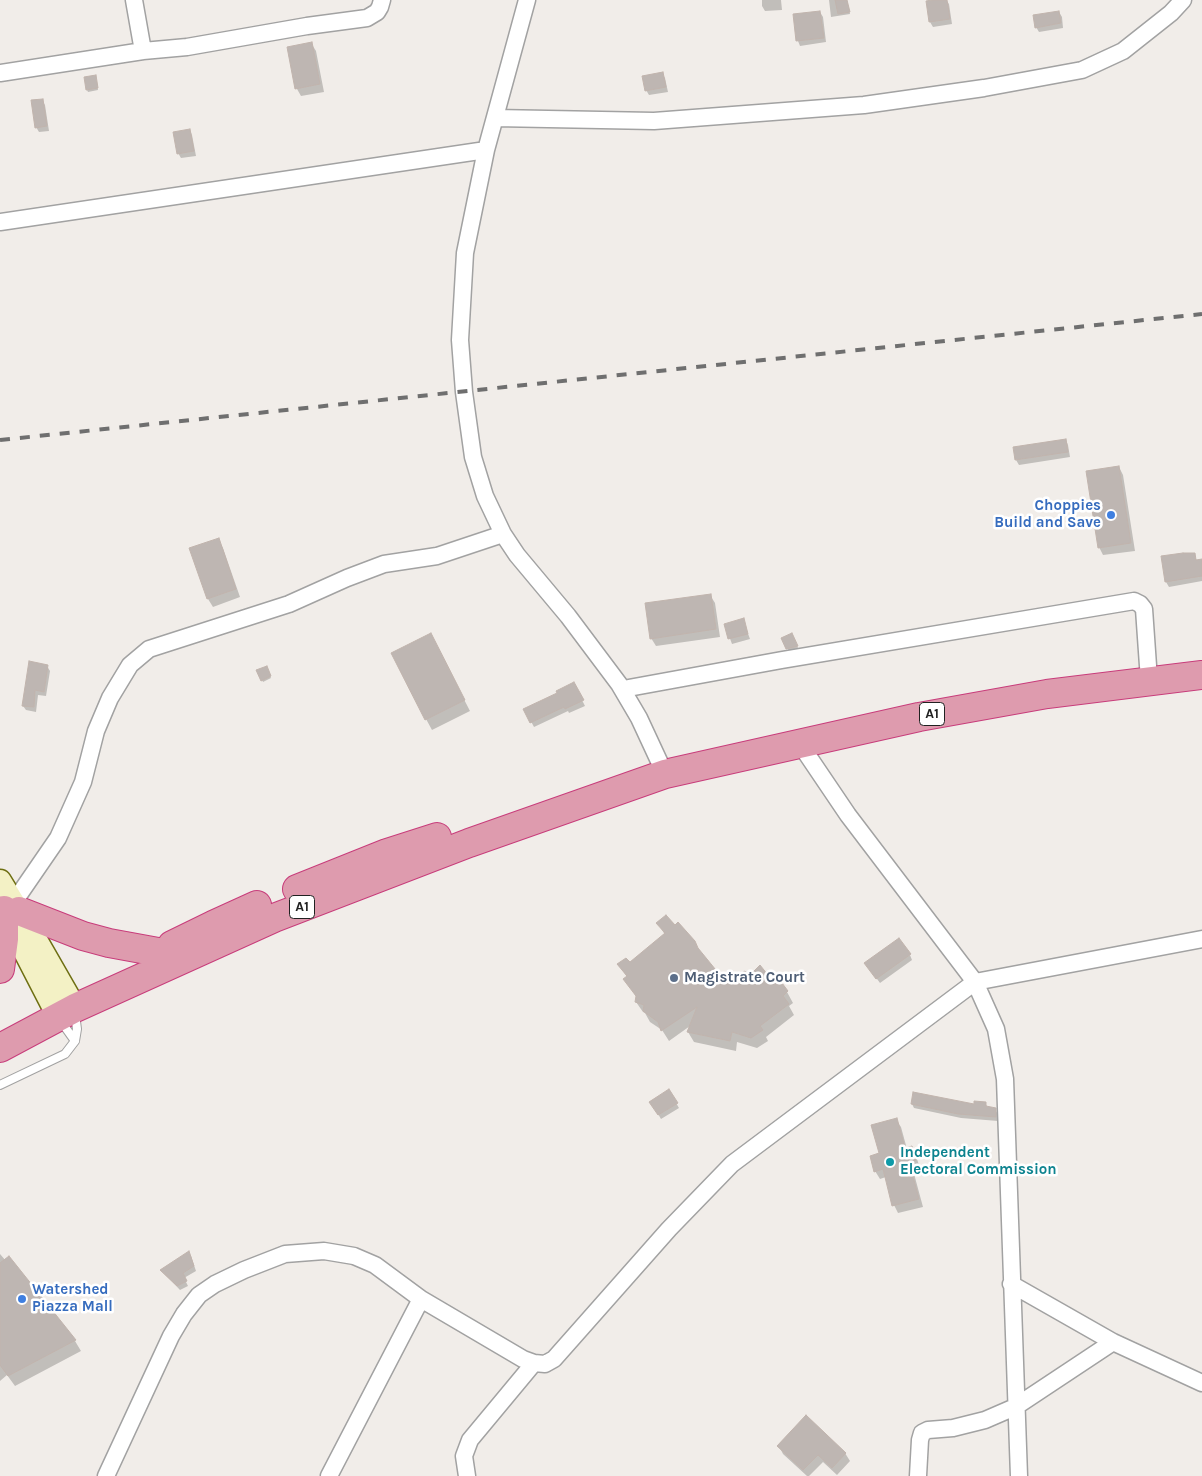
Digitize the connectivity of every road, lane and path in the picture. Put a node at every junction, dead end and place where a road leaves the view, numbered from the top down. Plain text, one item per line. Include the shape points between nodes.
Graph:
1 (134, 0) edge
2 (382, 0) edge
3 (528, 0) edge
4 (1183, 0) edge
5 (143, 51) junction
6 (0, 73) edge
7 (495, 118) junction
8 (486, 150) junction
9 (0, 222) edge
10 (503, 534) junction
11 (1202, 675) edge
12 (1149, 680) junction
13 (622, 689) junction
14 (800, 744) junction
15 (665, 774) junction
16 (615, 790) junction
17 (0, 881) edge
18 (9, 905) edge
19 (1202, 939) edge
20 (158, 952) junction
21 (0, 969) edge
22 (975, 982) junction
23 (63, 1006) junction
24 (0, 1032) edge
25 (75, 1042) junction
26 (0, 1048) edge
27 (0, 1086) edge
28 (1012, 1284) junction
29 (421, 1299) junction
30 (1113, 1342) junction
31 (534, 1363) junction
32 (1202, 1383) edge
33 (1015, 1407) junction
34 (106, 1476) edge
35 (329, 1476) edge
36 (467, 1476) edge
37 (918, 1476) edge
38 (1019, 1476) edge

1 - 5 street
2 - 5 street via 377,12 368,18
3 - 7 street
4 - 7 street via 1123,51 1082,70 984,88 864,105 654,121
5 - 6 street
7 - 8 street
8 - 9 street
8 - 10 street via 465,253 460,340 473,457 485,496
10 - 13 street
10 - 18 street via 437,556 384,564 289,604 149,649 130,665 110,698 96,731 82,782 58,838
11 - 12 highway, A1
12 - 13 street via 1144,610 1134,602
12 - 14 highway, A1 via 919,716
13 - 15 street
14 - 15 highway, A1
14 - 22 street via 848,815
15 - 16 highway, A1
16 - 20 highway, A1 via 540,804 387,853 270,900
16 - 23 highway, A1 via 274,918
17 - 18 main road
18 - 20 highway via 83,936
18 - 21 highway
18 - 23 main road
19 - 22 street
20 - 23 highway, A1
22 - 28 street via 996,1029 1005,1079
22 - 31 street via 732,1164 669,1229 554,1359 545,1364
23 - 24 highway, A1
23 - 25 lane
23 - 25 lane via 77,1029
23 - 26 highway, A1
25 - 27 lane via 65,1054
28 - 30 street
28 - 33 street
29 - 31 street
29 - 34 street via 375,1265 354,1256 324,1251 285,1254 215,1284 199,1295 170,1336
29 - 35 street
30 - 32 street
30 - 33 street
31 - 36 street via 470,1440 464,1456
33 - 37 street via 986,1420 928,1430 922,1434
33 - 38 street

